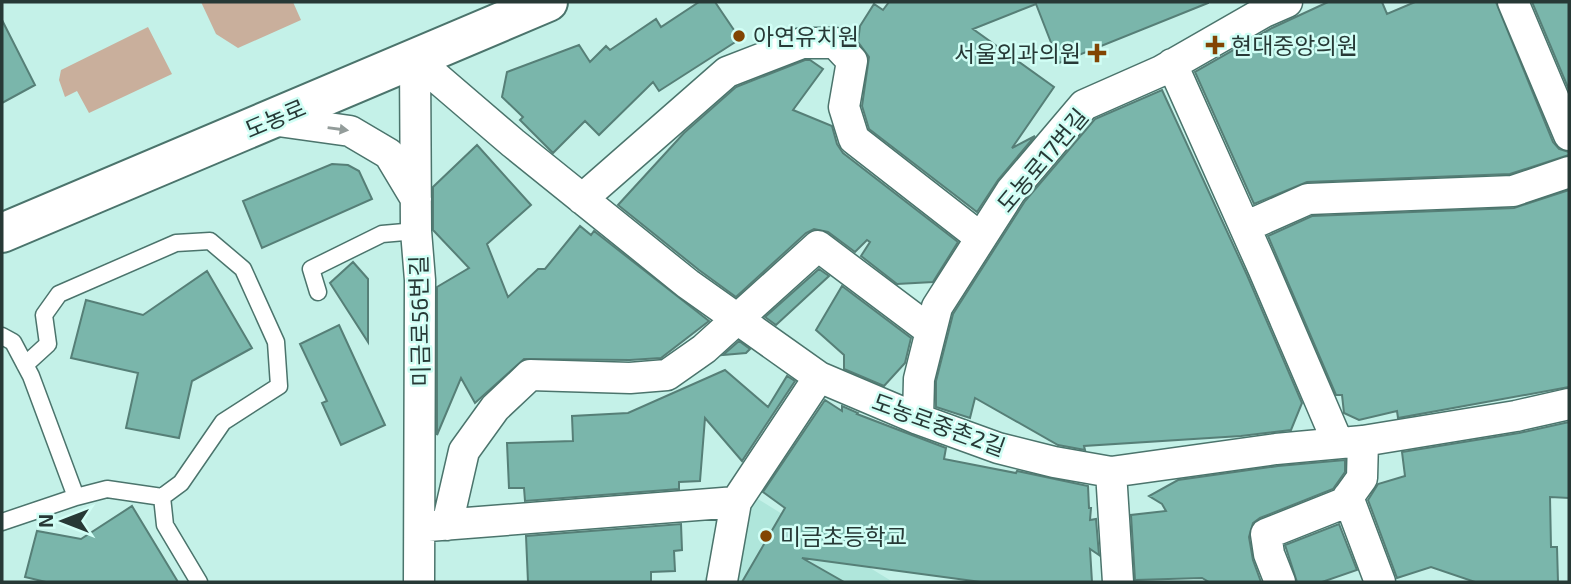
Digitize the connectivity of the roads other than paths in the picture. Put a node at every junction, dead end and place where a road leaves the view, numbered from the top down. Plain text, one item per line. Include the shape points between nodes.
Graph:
1 (548, 2) edge
2 (1287, 2) edge
3 (1513, 2) edge
4 (415, 59) junction
5 (1172, 64) junction
6 (271, 120) junction
7 (1569, 135) edge
8 (1569, 172) edge
9 (582, 199) junction
10 (416, 200) junction
11 (1245, 227) junction
12 (416, 231) junction
13 (2, 233) edge
14 (981, 238) junction
15 (318, 292) dead end
16 (737, 319) junction
17 (931, 331) junction
18 (2, 336) edge
19 (25, 365) junction
20 (819, 377) junction
21 (1569, 404) edge
22 (918, 419) junction
23 (1350, 442) junction
24 (1111, 472) junction
25 (163, 496) junction
26 (76, 497) junction
27 (1348, 497) junction
28 (736, 502) junction
29 (2, 522) edge
30 (434, 526) junction
31 (722, 581) edge
32 (199, 582) edge
33 (419, 582) edge
34 (1118, 582) edge
35 (1280, 582) edge
36 (1380, 582) edge

1 - 4 street, 도농로
2 - 5 street, 도농로17번길
3 - 7 street
4 - 6 street, 도농로
4 - 9 street, 도농로중촌2길
4 - 10 street, 미금로56번길
5 - 11 street
5 - 14 street, 도농로17번길 via 1084,105 1011,191
6 -> 10 street via 350,131 389,154
6 - 13 street, 도농로
8 - 11 street via 1513,191 1308,199
9 - 14 street via 727,72 802,43 835,43 852,61 844,107 854,139
9 - 16 street, 도농로중촌2길
10 - 12 street, 미금로56번길
11 - 23 street
12 - 15 lane via 382,234 312,269
12 - 30 street, 미금로56번길
14 - 17 street, 도농로17번길 via 937,307
16 - 17 street via 818,246
16 - 20 street, 도농로중촌2길
16 - 30 street via 667,375 530,375 495,408 464,451
17 - 22 street, 도농로17번길 via 919,379
18 - 19 lane via 13,342
19 - 25 lane via 48,344 44,315 59,294 176,243 210,241 243,269 276,342 279,386 223,422 181,483
19 - 26 lane
20 - 22 street, 도농로중촌2길
20 - 28 street
21 - 23 street, 도농로중촌2길
22 - 24 street, 도농로중촌2길 via 998,448
23 - 24 street, 도농로중촌2길
23 - 27 street via 1362,478
24 - 34 street
25 - 26 lane via 107,489
25 - 32 lane via 166,525
26 - 29 lane
27 - 35 street via 1345,503 1266,534
27 - 36 street
28 - 30 street
28 - 31 street
30 - 33 street, 미금로56번길

